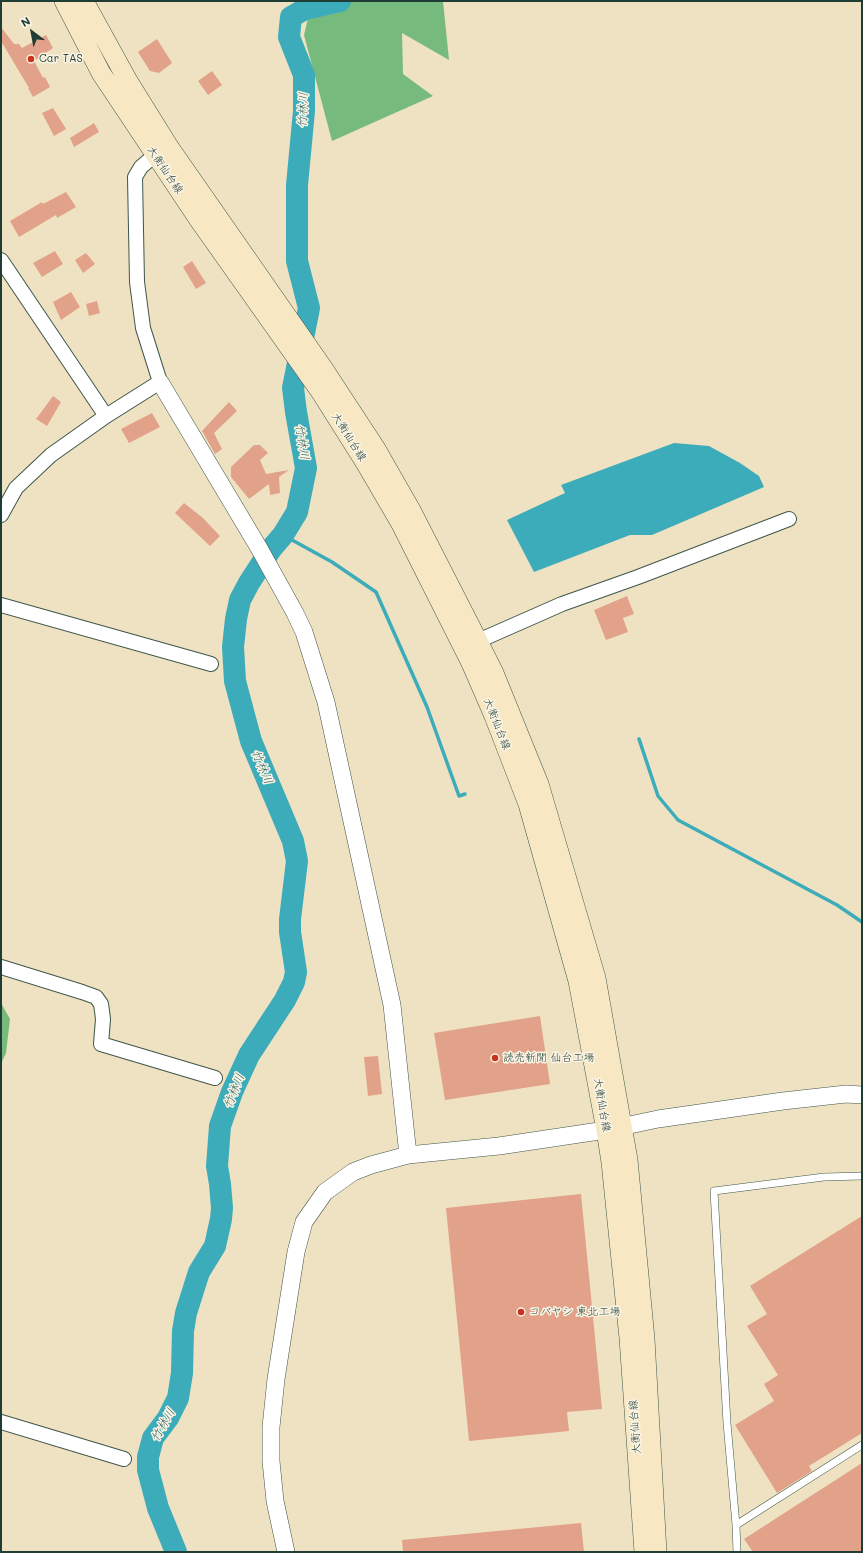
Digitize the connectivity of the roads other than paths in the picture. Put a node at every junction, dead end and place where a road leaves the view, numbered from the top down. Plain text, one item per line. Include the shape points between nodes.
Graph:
1 (64, 1) edge
2 (84, 1) edge
3 (155, 155) junction
4 (1, 260) edge
5 (160, 382) junction
6 (106, 416) junction
7 (1, 515) edge
8 (789, 519) dead end
9 (1, 605) edge
10 (478, 641) junction
11 (211, 664) dead end
12 (1, 967) edge
13 (215, 1078) dead end
14 (862, 1094) edge
15 (614, 1128) junction
16 (408, 1155) junction
17 (862, 1176) edge
18 (1, 1422) edge
19 (862, 1445) edge
20 (124, 1459) dead end
21 (736, 1525) junction
22 (286, 1552) edge
23 (644, 1552) edge
24 (657, 1552) edge
25 (738, 1552) edge

1 - 3 main road, 大衡仙台線 via 101,73
2 - 10 main road, 大衡仙台線 via 128,82 169,146 376,449 412,512
3 - 5 street via 141,167 135,177 137,282 143,328
3 - 15 main road, 大衡仙台線 via 320,391 401,524 471,663 528,804 578,981
4 - 6 street
5 - 6 street
5 - 16 street via 274,573 304,632 326,702 392,1005
6 - 7 street via 50,454 16,488
8 - 10 street via 562,604
9 - 11 street
10 - 15 main road, 大衡仙台線 via 494,673 539,784 596,978
12 - 13 street via 96,997 101,1004 103,1015 100,1044
14 - 15 street via 783,1101
15 - 16 street via 499,1146
15 - 23 main road, 大衡仙台線 via 611,1162 629,1338
15 - 24 main road, 大衡仙台線 via 628,1160 645,1339
16 - 22 street via 371,1165 341,1179 325,1192 304,1222 296,1252 271,1427 275,1501
17 - 21 lane via 824,1177 714,1192 727,1423
18 - 20 street
19 - 21 lane
21 - 25 lane

